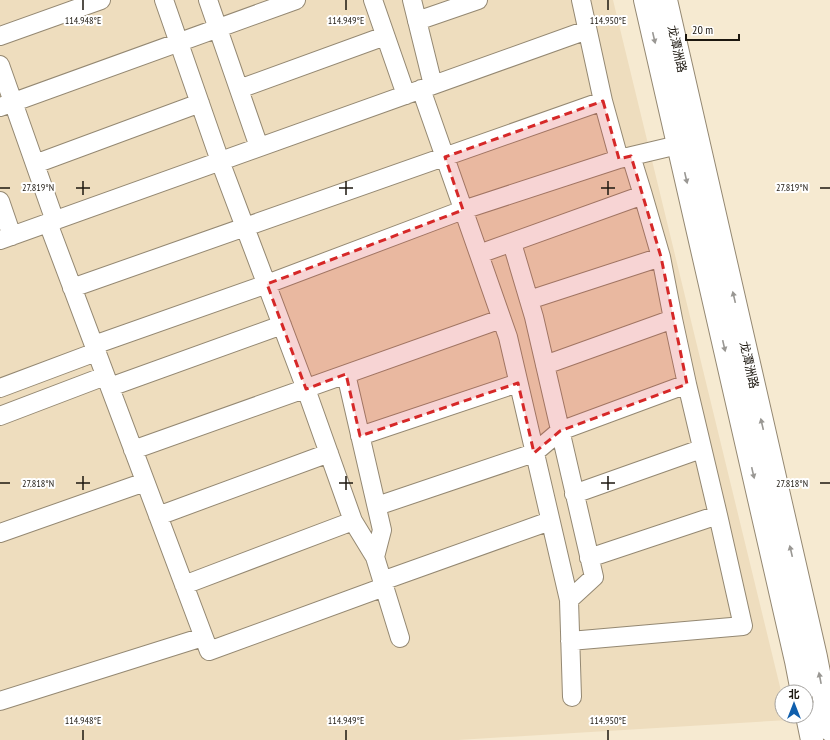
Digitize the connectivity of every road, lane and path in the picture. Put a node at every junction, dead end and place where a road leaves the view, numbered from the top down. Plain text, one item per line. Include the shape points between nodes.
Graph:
1 (101, 0) edge
2 (164, 0) edge
3 (208, 0) edge
4 (296, 0) edge
5 (373, 0) edge
6 (412, 0) edge
7 (478, 0) edge
8 (581, 0) edge
9 (645, 0) edge
10 (666, 0) edge
11 (417, 21) junction
12 (218, 28) junction
13 (587, 30) junction
14 (0, 36) edge
15 (385, 36) junction
16 (179, 43) junction
17 (0, 65) edge
18 (239, 89) junction
19 (420, 90) junction
20 (603, 100) junction
21 (200, 103) junction
22 (7, 105) edge
23 (678, 145) junction
24 (259, 148) junction
25 (445, 157) junction
26 (625, 157) junction
27 (220, 161) junction
28 (35, 164) junction
29 (643, 195) junction
30 (0, 201) edge
31 (463, 210) junction
32 (51, 222) junction
33 (245, 227) junction
34 (6, 238) edge
35 (512, 243) junction
36 (479, 254) junction
37 (661, 257) junction
38 (267, 284) junction
39 (72, 288) junction
40 (529, 300) junction
41 (501, 319) junction
42 (673, 319) junction
43 (282, 325) junction
44 (95, 348) junction
45 (545, 365) junction
46 (346, 374) junction
47 (108, 382) junction
48 (518, 384) junction
49 (687, 384) junction
50 (0, 388) edge
51 (306, 388) junction
52 (0, 416) edge
53 (560, 431) junction
54 (360, 436) junction
55 (701, 449) junction
56 (133, 450) junction
57 (534, 453) junction
58 (329, 454) junction
59 (145, 482) junction
60 (574, 494) junction
61 (377, 506) junction
62 (718, 515) junction
63 (158, 516) junction
64 (353, 521) junction
65 (550, 521) junction
66 (0, 533) edge
67 (375, 557) junction
68 (589, 558) junction
69 (383, 584) junction
70 (184, 585) junction
71 (569, 600) junction
72 (203, 637) junction
73 (400, 638) dead end
74 (570, 641) junction
75 (800, 684) edge
76 (572, 697) dead end
77 (0, 701) edge
78 (809, 724) edge
79 (830, 730) edge
80 (812, 740) edge

1 - 14 street
2 - 16 street
3 - 12 street
4 - 12 street
5 - 15 street
6 - 11 street
7 - 11 street
8 - 13 street
9 -> 23 main road, 龙潭洲路
79 -> 10 main road, 龙潭洲路
11 - 19 street
12 - 16 street
12 - 18 street
13 - 19 street
13 - 20 street
15 - 18 street
15 - 19 street
16 - 21 street
16 - 22 street
17 - 22 street
18 - 24 street
19 - 24 street
19 - 25 street
20 - 25 street
20 - 26 street
21 - 27 street
21 - 28 street
22 - 28 street
23 - 26 street
23 -> 75 main road, 龙潭洲路
24 - 27 street
25 - 31 street
25 - 33 street
26 - 29 street
26 - 31 street
27 - 32 street
27 - 33 street
28 - 32 street
29 - 35 street
29 - 37 street
30 - 34 street
31 - 36 street
31 - 38 street
32 - 34 street
32 - 39 street
33 - 38 street
33 - 39 street
35 - 36 street
35 - 40 street
36 - 41 street
37 - 40 street
37 - 42 street
38 - 43 street
38 - 44 street
39 - 44 street
40 - 45 street
41 - 46 street
41 - 48 street via 508,337
42 - 45 street
42 - 49 street
43 - 47 street
43 - 51 street
44 - 47 street
44 - 50 street
45 - 53 street
46 - 51 street
46 - 54 street
47 - 52 street
47 - 56 street
48 - 54 street
48 - 57 street
49 - 53 street
49 - 55 street
51 - 56 street
51 - 58 street
53 - 57 street
53 - 60 street
54 - 61 street
55 - 60 street
55 - 62 street
56 - 59 street
57 - 61 street
57 - 65 street
58 - 63 street
58 - 64 street
59 - 63 street
59 - 66 street
60 - 68 street
61 - 67 street via 382,530
62 - 68 street
62 - 74 street via 743,626
63 - 70 street
64 - 67 street
64 - 70 street
65 - 69 street
65 - 71 street
67 - 69 street
68 - 71 street via 594,577
69 - 72 street via 209,651
69 - 73 street
70 - 72 street
71 - 74 street
72 - 77 street
74 - 76 street
78 - 80 main road

